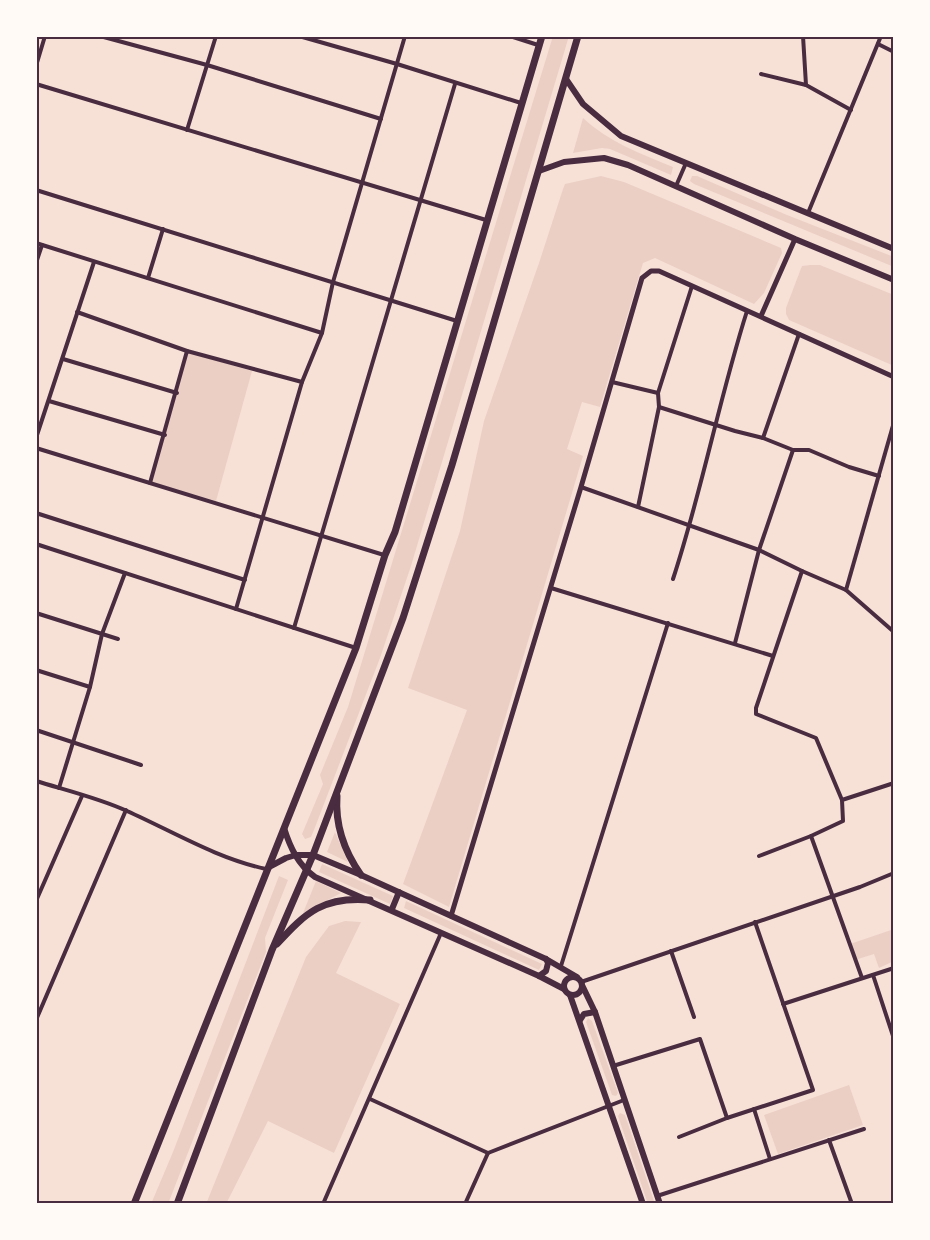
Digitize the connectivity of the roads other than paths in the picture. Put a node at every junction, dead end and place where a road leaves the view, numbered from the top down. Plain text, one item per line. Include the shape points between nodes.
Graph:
1 (45, 36) edge
2 (100, 36) edge
3 (216, 36) edge
4 (299, 36) edge
5 (405, 36) edge
6 (510, 36) edge
7 (542, 36) edge
8 (578, 36) edge
9 (803, 36) edge
10 (881, 36) edge
11 (878, 44) junction
12 (539, 45) junction
13 (894, 52) edge
14 (397, 64) junction
15 (207, 65) junction
16 (36, 66) edge
17 (761, 74) dead end
18 (566, 79) junction
19 (36, 84) edge
20 (455, 84) junction
21 (806, 85) junction
22 (522, 104) junction
23 (851, 110) junction
24 (381, 119) junction
25 (187, 130) junction
26 (686, 163) junction
27 (539, 171) junction
28 (362, 183) junction
29 (676, 186) junction
30 (36, 190) edge
31 (422, 200) junction
32 (808, 214) junction
33 (487, 220) junction
34 (163, 229) junction
35 (795, 239) junction
36 (36, 243) edge
37 (42, 245) junction
38 (894, 249) edge
39 (94, 262) junction
40 (36, 263) edge
41 (148, 278) junction
42 (894, 280) edge
43 (333, 282) junction
44 (692, 286) junction
45 (392, 300) junction
46 (747, 310) junction
47 (77, 312) junction
48 (761, 316) junction
49 (457, 321) junction
50 (322, 333) junction
51 (799, 333) junction
52 (187, 351) junction
53 (63, 359) junction
54 (894, 376) edge
55 (302, 382) junction
56 (612, 382) junction
57 (177, 393) junction
58 (658, 393) junction
59 (50, 400) junction
60 (659, 407) junction
61 (894, 422) edge
62 (715, 425) junction
63 (165, 435) junction
64 (36, 438) edge
65 (763, 438) junction
66 (36, 448) edge
67 (793, 450) junction
68 (879, 476) junction
69 (150, 483) junction
70 (581, 487) junction
71 (639, 507) junction
72 (36, 513) edge
73 (261, 517) junction
74 (690, 525) junction
75 (320, 536) junction
76 (36, 544) edge
77 (759, 550) junction
78 (385, 555) junction
79 (802, 571) junction
80 (125, 573) junction
81 (673, 579) dead end
82 (245, 580) junction
83 (551, 588) junction
84 (846, 590) junction
85 (236, 609) junction
86 (36, 613) edge
87 (668, 623) junction
88 (294, 628) junction
89 (894, 632) edge
90 (102, 634) junction
91 (118, 639) dead end
92 (735, 643) junction
93 (356, 648) junction
94 (773, 656) junction
95 (36, 670) edge
96 (90, 687) junction
97 (36, 730) edge
98 (73, 742) junction
99 (141, 765) dead end
100 (36, 782) edge
101 (894, 783) edge
102 (59, 788) junction
103 (338, 789) junction
104 (82, 796) junction
105 (842, 800) junction
106 (126, 810) junction
107 (285, 828) junction
108 (811, 836) junction
109 (296, 855) junction
110 (313, 855) junction
111 (759, 856) dead end
112 (266, 869) junction
113 (305, 870) junction
114 (894, 873) edge
115 (361, 875) junction
116 (399, 892) junction
117 (831, 896) junction
118 (370, 900) junction
119 (36, 901) edge
120 (392, 909) junction
121 (451, 916) junction
122 (755, 922) junction
123 (441, 932) junction
124 (272, 950) junction
125 (671, 951) junction
126 (546, 959) junction
127 (561, 966) junction
128 (894, 968) edge
129 (873, 975) junction
130 (539, 976) junction
131 (862, 978) junction
132 (580, 981) junction
133 (564, 989) junction
134 (570, 995) junction
135 (783, 1004) junction
136 (595, 1012) junction
137 (694, 1017) dead end
138 (36, 1020) edge
139 (579, 1020) junction
140 (894, 1039) edge
141 (613, 1066) junction
142 (370, 1099) junction
143 (624, 1100) junction
144 (608, 1106) junction
145 (754, 1109) junction
146 (728, 1118) junction
147 (864, 1129) dead end
148 (679, 1137) dead end
149 (830, 1140) junction
150 (488, 1153) junction
151 (770, 1159) junction
152 (657, 1196) junction
153 (178, 1203) edge
154 (134, 1204) edge
155 (323, 1204) edge
156 (465, 1204) edge
157 (643, 1204) edge
158 (660, 1204) edge
159 (852, 1204) edge

1 - 16 street
2 - 15 street
3 - 15 street
4 - 14 street
5 - 14 street
6 - 12 street
7 - 12 highway
8 - 18 highway
9 - 21 street
10 - 11 street
11 - 13 street
11 - 23 street
12 - 22 highway
14 - 20 street
14 - 24 street
15 - 24 street
15 - 25 street
17 - 21 street
18 - 26 main road via 584,104 621,136
18 - 27 highway
19 - 25 street
20 - 22 street
20 - 31 street
21 - 23 street
22 - 33 highway
23 - 32 street
24 - 28 street
25 - 28 street
26 - 29 street
26 - 32 main road
27 - 29 main road via 564,162 603,158
27 - 103 highway via 403,618
28 - 31 street
28 - 43 street
29 - 35 main road
30 - 34 street
31 - 33 street
31 - 45 street
32 - 38 main road
33 - 49 highway
34 - 41 street
34 - 43 street
35 - 42 main road
35 - 48 street
36 - 37 street
37 - 39 street
37 - 40 street
39 - 41 street
39 - 47 street
41 - 50 street
43 - 45 street
43 - 50 street
44 - 46 street
44 - 56 street via 659,271 644,275
44 - 58 street
45 - 49 street
45 - 75 street
46 - 48 street
46 - 62 street
47 - 52 street
47 - 53 street
48 - 51 street
49 - 78 highway
50 - 55 street
51 - 54 street
51 - 65 street
52 - 55 street
52 - 57 street
53 - 57 street
53 - 59 street
55 - 73 street
56 - 58 street
56 - 70 street
57 - 63 street
58 - 60 street
59 - 63 street
59 - 64 street
60 - 62 street
60 - 71 street
61 - 68 street
62 - 65 street
62 - 74 street
63 - 69 street
65 - 67 street
66 - 69 street
67 - 68 street via 809,450
67 - 77 street
68 - 84 street
69 - 73 street
70 - 71 street
70 - 83 street
71 - 74 street
72 - 82 street
73 - 75 street
73 - 82 street
74 - 77 street
74 - 81 street
75 - 78 street
75 - 88 street
76 - 80 street
77 - 79 street
77 - 92 street
78 - 93 highway
79 - 84 street
79 - 94 street
80 - 85 street
80 - 90 street
82 - 85 street
83 - 87 street
83 - 121 street
84 - 89 street
85 - 88 street
86 - 90 street
87 - 92 street
87 - 127 street
88 - 93 street
90 - 91 street
90 - 96 street
92 - 94 street
93 - 107 highway
94 - 105 street via 756,714 816,738
95 - 96 street
96 - 98 street
97 - 98 street
98 - 99 street
98 - 102 street
100 - 102 street
101 - 105 street
102 - 104 street
103 - 110 highway
103 - 115 highway via 337,815 343,840
104 - 106 street
104 - 119 street
105 - 108 street via 843,821
106 - 112 street via 238,863
106 - 138 street
107 - 109 main road
107 - 112 highway
108 - 111 street
108 - 117 street
109 - 110 main road
109 - 112 main road
109 - 113 main road
110 - 113 highway
110 - 115 main road
112 - 154 highway
113 - 118 main road
113 - 124 highway
114 - 117 street
115 - 116 main road
116 - 120 main road
116 - 121 main road
117 - 122 street
117 - 131 street
118 - 120 main road
118 - 124 highway via 342,900 316,908
120 - 123 main road
121 - 126 main road
122 - 125 street
122 - 135 street
123 - 130 main road
123 - 142 street
124 - 153 highway
125 - 132 street
125 - 137 street
126 - 127 main road
126 - 130 main road via 546,971
127 - 132 main road
128 - 129 street
129 - 131 street
129 - 140 street
130 - 133 main road
131 - 135 street
132 - 133 main road via 568,978
132 - 134 main road via 579,993
132 - 136 main road
133 - 134 main road
134 - 139 main road
135 - 145 street via 813,1090
136 - 139 main road via 584,1014
136 - 141 main road
139 - 144 main road
141 - 143 main road
141 - 146 street via 700,1039
142 - 150 street
142 - 155 street
143 - 144 street
143 - 152 main road
144 - 150 street
144 - 157 main road
145 - 146 street
145 - 151 street
146 - 148 street
147 - 149 street
149 - 151 street
149 - 159 street
150 - 156 street
151 - 152 street
152 - 158 main road

